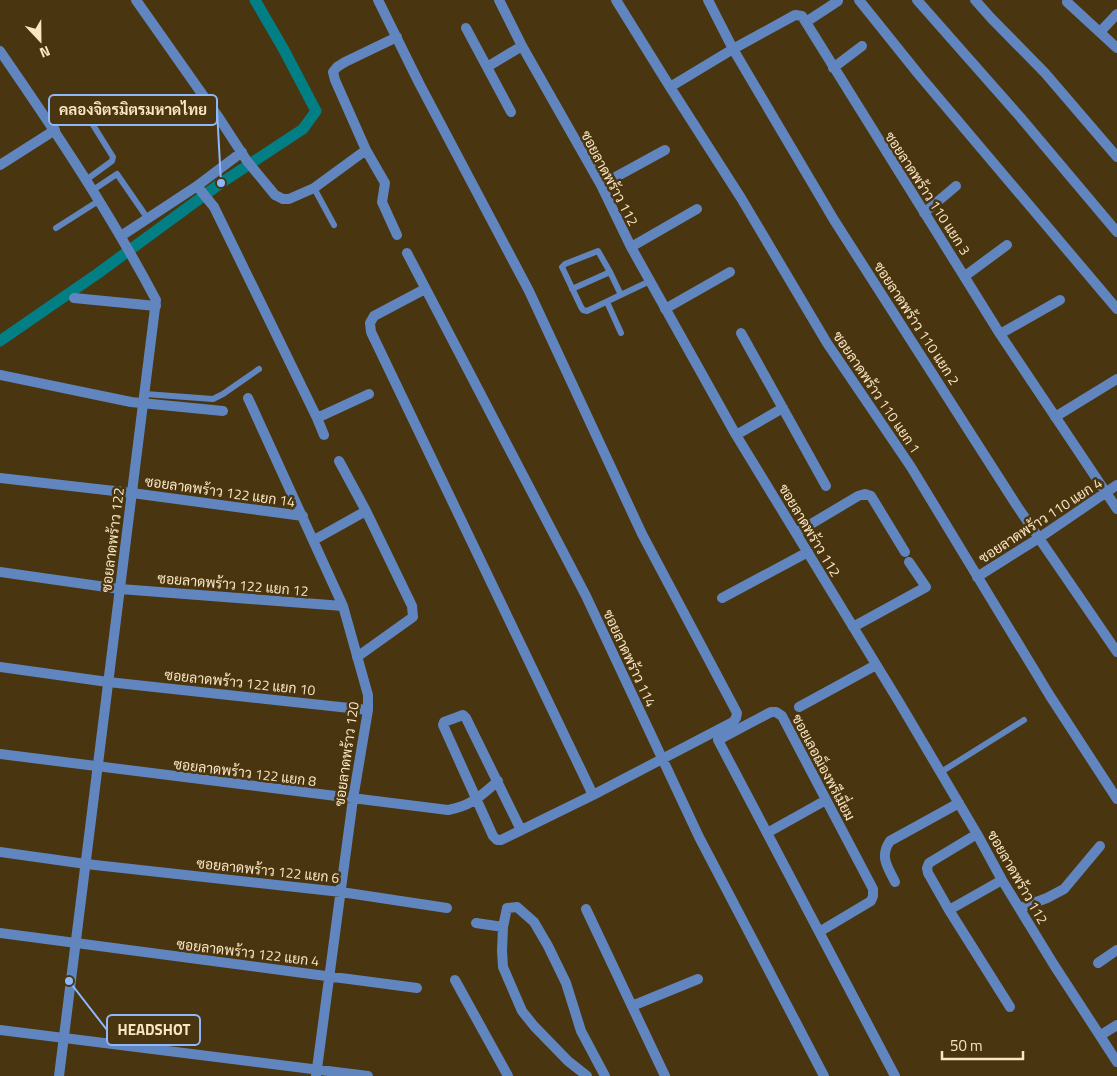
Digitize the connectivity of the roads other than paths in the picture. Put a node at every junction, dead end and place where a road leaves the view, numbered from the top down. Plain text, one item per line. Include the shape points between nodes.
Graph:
1 (136, 0) edge
2 (378, 0) edge
3 (499, 0) edge
4 (616, 0) edge
5 (708, 0) edge
6 (859, 0) edge
7 (917, 0) edge
8 (975, 0) edge
9 (838, 1) edge
10 (1066, 2) dead end
11 (1117, 14) edge
12 (806, 22) junction
13 (466, 28) dead end
14 (1100, 32) junction
15 (397, 36) junction
16 (522, 46) junction
17 (862, 46) dead end
18 (1117, 48) edge
19 (733, 49) junction
20 (0, 51) edge
21 (487, 67) junction
22 (834, 68) junction
23 (670, 87) junction
24 (511, 112) dead end
25 (93, 125) dead end
26 (55, 130) junction
27 (366, 150) junction
28 (665, 150) dead end
29 (244, 156) junction
30 (1117, 157) edge
31 (0, 165) edge
32 (86, 180) junction
33 (600, 185) junction
34 (956, 186) dead end
35 (199, 188) junction
36 (314, 188) junction
37 (93, 190) junction
38 (100, 200) junction
39 (697, 209) dead end
40 (924, 213) junction
41 (148, 219) junction
42 (334, 225) dead end
43 (56, 228) dead end
44 (1117, 232) edge
45 (122, 236) junction
46 (397, 236) dead end
47 (1007, 245) dead end
48 (630, 247) junction
49 (407, 253) dead end
50 (610, 272) junction
51 (730, 272) dead end
52 (966, 276) junction
53 (650, 281) junction
54 (425, 289) junction
55 (572, 289) junction
56 (621, 295) junction
57 (74, 298) dead end
58 (1060, 300) dead end
59 (607, 302) junction
60 (156, 306) junction
61 (665, 309) junction
62 (1117, 309) edge
63 (741, 333) dead end
64 (621, 334) dead end
65 (1000, 334) junction
66 (258, 370) dead end
67 (0, 375) edge
68 (1117, 379) edge
69 (369, 394) dead end
70 (144, 398) junction
71 (248, 398) dead end
72 (782, 408) junction
73 (223, 411) dead end
74 (1055, 417) junction
75 (317, 418) junction
76 (324, 435) dead end
77 (736, 436) junction
78 (339, 461) dead end
79 (0, 478) edge
80 (1117, 485) edge
81 (826, 486) dead end
82 (132, 493) junction
83 (1106, 493) junction
84 (1117, 509) edge
85 (366, 511) junction
86 (303, 516) junction
87 (796, 533) junction
88 (1040, 538) junction
89 (314, 540) junction
90 (808, 552) junction
91 (0, 572) edge
92 (977, 577) junction
93 (120, 589) junction
94 (722, 598) dead end
95 (343, 606) junction
96 (854, 627) junction
97 (1117, 652) edge
98 (357, 657) junction
99 (876, 665) junction
100 (0, 667) edge
101 (108, 682) junction
102 (799, 707) dead end
103 (368, 710) junction
104 (1024, 720) dead end
105 (716, 736) junction
106 (0, 754) edge
107 (662, 760) junction
108 (98, 766) junction
109 (941, 772) junction
110 (498, 781) junction
111 (593, 795) junction
112 (353, 799) junction
113 (476, 800) junction
114 (826, 800) junction
115 (1117, 800) edge
116 (959, 803) junction
117 (521, 830) junction
118 (767, 833) junction
119 (977, 834) junction
120 (1100, 846) dead end
121 (0, 852) edge
122 (86, 864) junction
123 (1002, 880) junction
124 (895, 882) dead end
125 (341, 892) junction
126 (446, 908) dead end
127 (1020, 908) junction
128 (586, 909) dead end
129 (949, 910) junction
130 (476, 923) dead end
131 (503, 927) junction
132 (819, 932) junction
133 (0, 933) edge
134 (76, 943) junction
135 (1117, 950) edge
136 (1098, 962) dead end
137 (330, 976) junction
138 (698, 979) dead end
139 (455, 980) dead end
140 (417, 988) dead end
141 (632, 1006) junction
142 (1010, 1007) dead end
143 (1117, 1025) edge
144 (0, 1030) edge
145 (1101, 1035) junction
146 (64, 1038) junction
147 (1117, 1062) edge
148 (317, 1073) edge
149 (59, 1076) edge
150 (368, 1076) edge
151 (508, 1076) edge
152 (587, 1076) edge
153 (604, 1076) edge
154 (665, 1076) edge
155 (824, 1076) edge
156 (895, 1076) edge

1 - 29 street
2 - 15 street
3 - 16 street, ซอยลาดพร้าว 112
4 - 23 street, ซอยลาดพร้าว 110 แยก 1
5 - 19 street, ซอยลาดพร้าว 110 แยก 2
6 - 62 street
7 - 44 street
8 - 30 street via 1045,73
9 - 12 street
10 - 14 street
11 - 14 street
12 - 19 street via 802,16 795,15
12 - 22 street, ซอยลาดพร้าว 110 แยก 3
13 - 21 street
14 - 18 street
15 - 27 street via 345,62 333,72
15 - 105 street via 529,290 642,534 737,713 733,722
16 - 21 street
16 - 33 street, ซอยลาดพร้าว 112
17 - 22 street
19 - 23 street
19 - 88 street, ซอยลาดพร้าว 110 แยก 2 via 834,220
20 - 26 street, ซอยลาดพร้าว 122
21 - 24 street
22 - 40 street, ซอยลาดพร้าว 110 แยก 3
23 - 92 street, ซอยลาดพร้าว 110 แยก 1 via 827,343 911,467
25 - 32 lane via 113,157
26 - 31 street
26 - 32 street, ซอยลาดพร้าว 122
27 - 36 street
27 - 46 street via 385,183 383,208
28 - 33 street
29 - 35 street
29 - 36 street via 275,195 283,199
32 - 37 street, ซอยลาดพร้าว 122
33 - 48 street, ซอยลาดพร้าว 112
34 - 40 street
35 - 41 street
35 - 75 street via 214,207
36 - 42 lane
37 - 38 street, ซอยลาดพร้าว 122
37 - 41 lane via 117,174
38 - 43 lane
38 - 45 street, ซอยลาดพร้าว 122
39 - 48 street
40 - 52 street, ซอยลาดพร้าว 110 แยก 3
41 - 45 street
45 - 60 street, ซอยลาดพร้าว 122 via 156,300
47 - 52 street
48 - 53 street, ซอยลาดพร้าว 112
49 - 54 street, ซอยลาดพร้าว 114
50 - 55 lane
50 - 55 lane via 598,251 565,264 563,271
50 - 56 lane
51 - 61 street
52 - 65 street, ซอยลาดพร้าว 110 แยก 3
53 - 56 lane
53 - 61 street, ซอยลาดพร้าว 112
54 - 107 street, ซอยลาดพร้าว 114 via 586,596
54 - 111 street via 374,316 370,332
55 - 59 lane via 583,310
56 - 59 lane
57 - 60 street
58 - 65 street
59 - 64 lane
60 - 70 street, ซอยลาดพร้าว 122
61 - 77 street, ซอยลาดพร้าว 112
63 - 72 street
65 - 74 street, ซอยลาดพร้าว 110 แยก 3
66 - 70 lane via 213,398
67 - 70 street
68 - 74 street
69 - 75 street
70 - 73 street
70 - 82 street, ซอยลาดพร้าว 122
71 - 86 street, ซอยลาดพร้าว 120
72 - 77 street
72 - 81 street
74 - 83 street, ซอยลาดพร้าว 110 แยก 3
75 - 76 street
77 - 87 street, ซอยลาดพร้าว 112
78 - 85 street
79 - 82 street, ซอยลาดพร้าว 122 แยก 14
80 - 83 street, ซอยลาดพร้าว 110 แยก 4
82 - 86 street, ซอยลาดพร้าว 122 แยก 14
82 - 93 street, ซอยลาดพร้าว 122
83 - 84 street, ซอยลาดพร้าว 110 แยก 3
83 - 88 street, ซอยลาดพร้าว 110 แยก 4
85 - 89 street
85 - 98 street via 412,606 413,617
86 - 89 street, ซอยลาดพร้าว 120
87 - 90 street, ซอยลาดพร้าว 112
87 - 96 street via 858,496 871,496 926,587
88 - 92 street, ซอยลาดพร้าว 110 แยก 4
88 - 97 street, ซอยลาดพร้าว 110 แยก 2
89 - 95 street, ซอยลาดพร้าว 120
90 - 94 street
90 - 96 street, ซอยลาดพร้าว 112
91 - 93 street, ซอยลาดพร้าว 122 แยก 12
92 - 115 street, ซอยลาดพร้าว 110 แยก 1
93 - 95 street, ซอยลาดพร้าว 122 แยก 12
93 - 101 street, ซอยลาดพร้าว 122
95 - 98 street, ซอยลาดพร้าว 120
96 - 99 street, ซอยลาดพร้าว 112
98 - 103 street, ซอยลาดพร้าว 120 via 368,695
99 - 102 street
99 - 109 street, ซอยลาดพร้าว 112
100 - 101 street, ซอยลาดพร้าว 122 แยก 10
101 - 103 street, ซอยลาดพร้าว 122 แยก 10
101 - 108 street, ซอยลาดพร้าว 122
103 - 112 street, ซอยลาดพร้าว 120
104 - 109 lane
105 - 107 street
105 - 114 street, ซอยเลอฌ็องพรีเมี่ยม via 770,712 779,713
105 - 118 street
106 - 108 street, ซอยลาดพร้าว 122 แยก 8
107 - 111 street
107 - 155 street, ซอยลาดพร้าว 114
108 - 112 street, ซอยลาดพร้าว 122 แยก 8
108 - 122 street, ซอยลาดพร้าว 122
109 - 116 street, ซอยลาดพร้าว 112
110 - 113 street
110 - 113 street via 465,716 444,722
110 - 117 street
111 - 117 street
112 - 113 street, ซอยลาดพร้าว 122 แยก 8 via 448,810
112 - 125 street, ซอยลาดพร้าว 120
113 - 117 street via 497,840
114 - 118 street
114 - 132 street, ซอยเลอฌ็องพรีเมี่ยม via 874,892 870,901
116 - 119 street, ซอยลาดพร้าว 112
116 - 124 street via 890,841 885,848 885,861
118 - 132 street
119 - 123 street, ซอยลาดพร้าว 112
119 - 129 street via 929,863 927,868
120 - 127 street via 1064,889
121 - 122 street, ซอยลาดพร้าว 122 แยก 6
122 - 125 street, ซอยลาดพร้าว 122 แยก 6
122 - 134 street, ซอยลาดพร้าว 122
123 - 127 street, ซอยลาดพร้าว 112
123 - 129 street
125 - 126 street, ซอยลาดพร้าว 122 แยก 6
125 - 137 street, ซอยลาดพร้าว 120
127 - 145 street, ซอยลาดพร้าว 112
128 - 141 street
129 - 142 street
130 - 131 street
131 - 152 street via 503,967 522,1011 568,1061
131 - 153 street via 507,908 517,907 534,922 566,983 581,1031
132 - 156 street
133 - 134 street, ซอยลาดพร้าว 122 แยก 4
134 - 137 street, ซอยลาดพร้าว 122 แยก 4
134 - 146 street, ซอยลาดพร้าว 122
135 - 136 street
137 - 140 street, ซอยลาดพร้าว 122 แยก 4
137 - 148 street, ซอยลาดพร้าว 120
138 - 141 street
139 - 151 street
141 - 154 street
143 - 145 street
144 - 146 street
145 - 147 street, ซอยลาดพร้าว 112
146 - 148 street
146 - 149 street, ซอยลาดพร้าว 122
148 - 150 street

